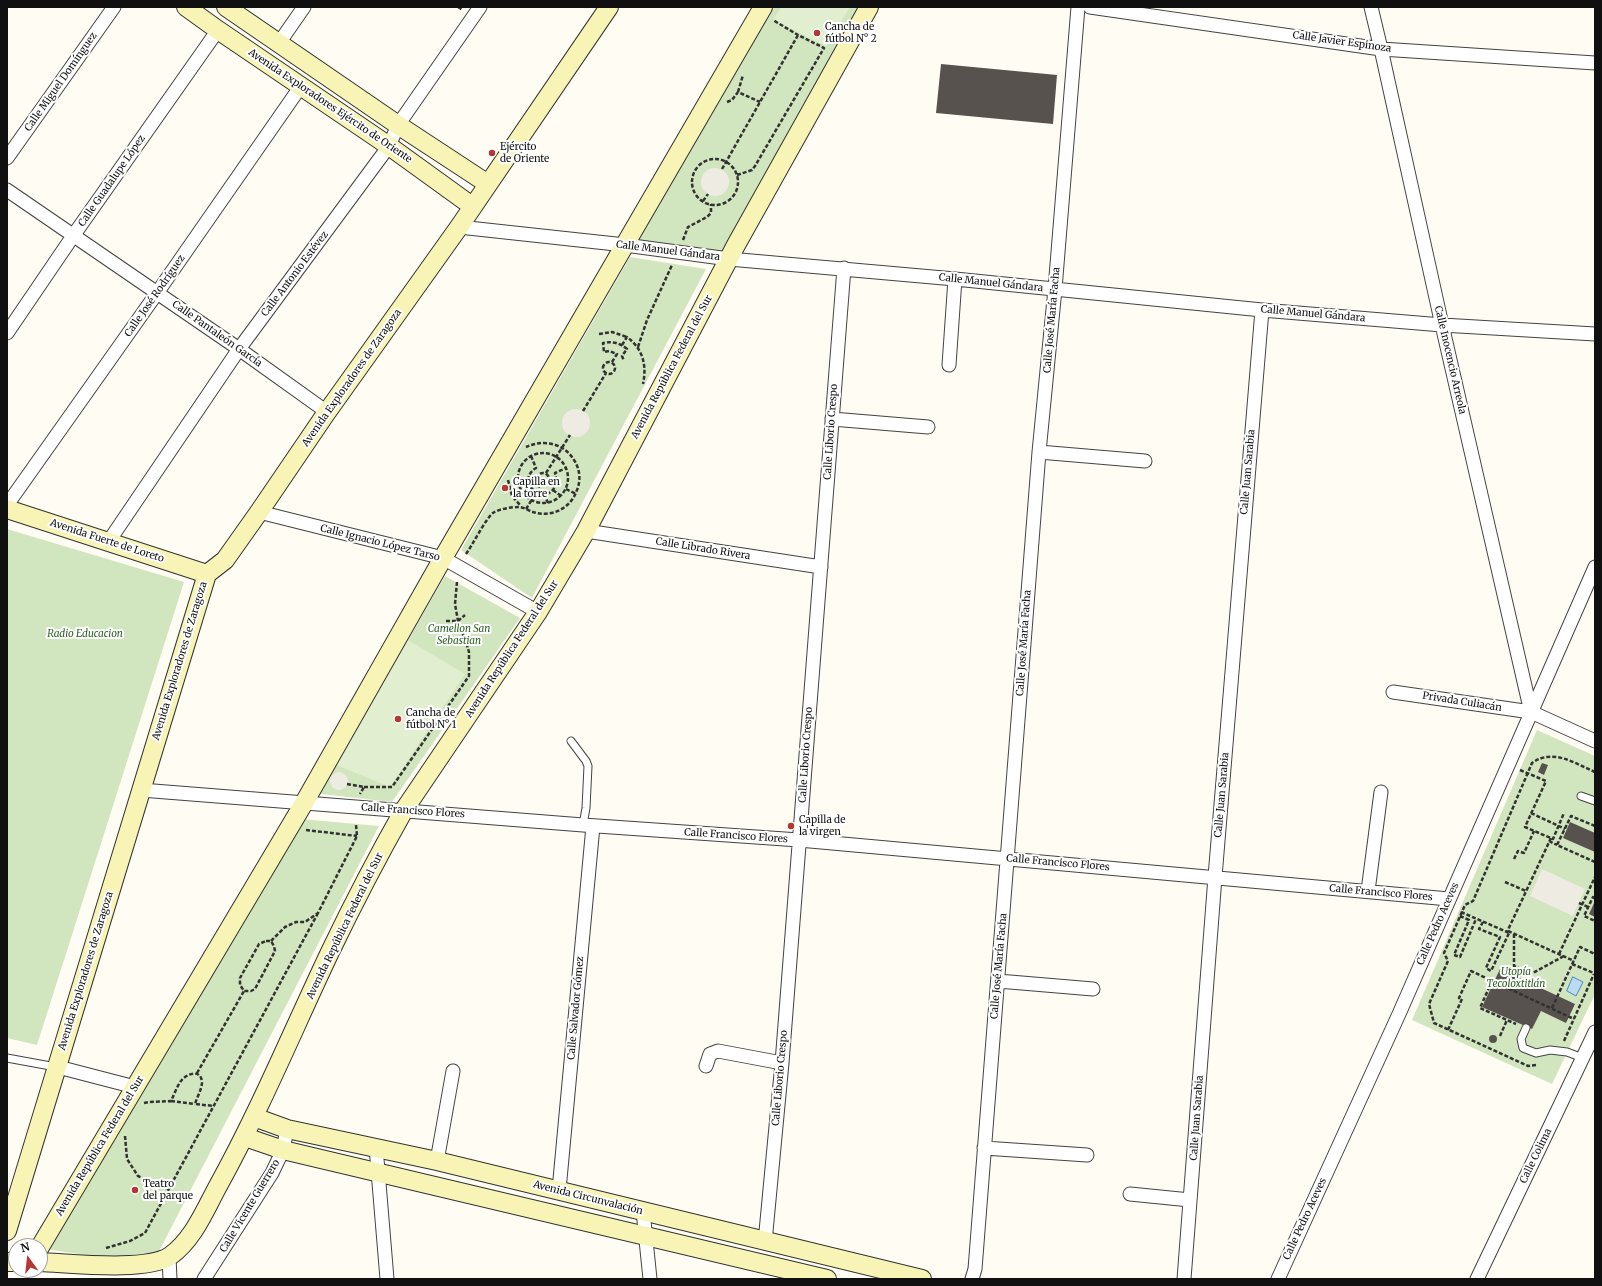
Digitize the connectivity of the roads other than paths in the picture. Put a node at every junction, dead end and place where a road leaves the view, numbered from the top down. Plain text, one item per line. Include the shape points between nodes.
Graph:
1 (114, 7) edge
2 (186, 7) edge
3 (226, 7) edge
4 (304, 7) edge
5 (480, 7) edge
6 (609, 7) edge
7 (869, 7) edge
8 (1078, 7) edge
9 (1090, 7) edge
10 (1371, 7) edge
11 (769, 10) edge
12 (218, 30) junction
13 (279, 43) junction
14 (1381, 48) junction
15 (1595, 63) edge
16 (301, 86) junction
17 (398, 125) junction
18 (389, 146) junction
19 (7, 158) edge
20 (488, 184) junction
21 (7, 190) edge
22 (472, 206) junction
23 (459, 227) junction
24 (73, 236) junction
25 (625, 245) junction
26 (730, 259) junction
27 (844, 268) junction
28 (956, 279) junction
29 (1055, 289) junction
30 (157, 293) junction
31 (1262, 310) junction
32 (1442, 325) junction
33 (7, 333) edge
34 (1595, 334) edge
35 (239, 349) junction
36 (949, 365) dead end
37 (327, 412) junction
38 (832, 419) junction
39 (928, 427) dead end
40 (1039, 452) junction
41 (1145, 461) dead end
42 (7, 505) edge
43 (7, 509) edge
44 (259, 512) junction
45 (586, 531) junction
46 (109, 541) junction
47 (443, 558) junction
48 (821, 567) junction
49 (1595, 568) edge
50 (207, 574) junction
51 (538, 612) junction
52 (1393, 692) dead end
53 (1531, 712) junction
54 (571, 741) dead end
55 (1595, 741) edge
56 (141, 790) junction
57 (1381, 792) dead end
58 (1581, 796) dead end
59 (1595, 801) edge
60 (304, 803) junction
61 (404, 810) junction
62 (588, 826) junction
63 (799, 840) junction
64 (1008, 858) junction
65 (1215, 877) junction
66 (1368, 891) junction
67 (1449, 899) junction
68 (998, 981) junction
69 (1093, 989) dead end
70 (1526, 1028) road end
71 (1595, 1032) edge
72 (7, 1058) edge
73 (1583, 1058) junction
74 (782, 1063) junction
75 (706, 1066) dead end
76 (58, 1067) junction
77 (453, 1071) dead end
78 (135, 1087) junction
79 (254, 1117) junction
80 (287, 1129) junction
81 (245, 1137) junction
82 (376, 1147) junction
83 (984, 1148) junction
84 (283, 1150) junction
85 (1087, 1155) dead end
86 (437, 1161) junction
87 (378, 1172) junction
88 (507, 1179) junction
89 (559, 1190) junction
90 (1130, 1194) dead end
91 (1190, 1200) junction
92 (505, 1202) junction
93 (643, 1211) junction
94 (7, 1231) edge
95 (646, 1237) junction
96 (45, 1238) edge
97 (765, 1242) junction
98 (169, 1257) junction
99 (48, 1262) edge
100 (170, 1279) edge
101 (204, 1279) edge
102 (387, 1279) edge
103 (650, 1279) edge
104 (827, 1279) edge
105 (922, 1279) edge
106 (972, 1279) edge
107 (1184, 1279) edge
108 (1278, 1279) edge
109 (1477, 1279) edge

1 - 19 street, Calle Miguel Domínguez
2 - 12 street, Avenida Exploradores Ejército de Oriente
3 - 13 street
4 - 13 street
5 - 17 street, Calle Antonio Estévez
6 - 20 street, Avenida Exploradores de Zaragoza
7 - 26 street, Avenida República Federal del Sur
8 - 29 street, Calle José María Facha
9 - 14 street, Calle Javier Espinoza
10 - 14 street, Calle Inocencio Arreola
11 - 25 street, Avenida República Federal del Sur via 711,96
12 - 16 street, Avenida Exploradores Ejército de Oriente
12 - 24 street, Calle Guadalupe López
13 - 17 street
14 - 15 street, Calle Javier Espinoza
14 - 32 street, Calle Inocencio Arreola
16 - 18 street, Avenida Exploradores Ejército de Oriente
16 - 30 street, Calle José Rodríguez
17 - 18 street, Calle Antonio Estévez
17 - 20 street
18 - 22 street, Avenida Exploradores Ejército de Oriente
18 - 35 street, Calle Antonio Estévez
20 - 22 street, Avenida Exploradores de Zaragoza
21 - 24 street, Calle Pantaleón García
22 - 23 street, Avenida Exploradores de Zaragoza
23 - 25 street, Calle Manuel Gándara
23 - 37 street, Avenida Exploradores de Zaragoza
24 - 30 street, Calle Pantaleón García
24 - 33 street, Calle Guadalupe López
25 - 26 street, Calle Manuel Gándara
25 - 47 street, Avenida República Federal del Sur
26 - 27 street, Calle Manuel Gándara
26 - 45 street, Avenida República Federal del Sur
27 - 28 street, Calle Manuel Gándara
27 - 38 street, Calle Liborio Crespo
28 - 29 street, Calle Manuel Gándara
28 - 36 street
29 - 31 street, Calle Manuel Gándara
29 - 40 street, Calle José María Facha
30 - 35 street, Calle Pantaleón García
30 - 42 street, Calle José Rodríguez
31 - 32 street, Calle Manuel Gándara
31 - 65 street, Calle Juan Sarabia
32 - 34 street, Calle Manuel Gándara
32 - 53 street, Calle Inocencio Arreola
35 - 37 street, Calle Pantaleón García
35 - 46 street, Calle Antonio Estévez
37 - 44 street, Avenida Exploradores de Zaragoza
38 - 39 street
38 - 48 street, Calle Liborio Crespo
40 - 41 street
40 - 64 street, Calle José María Facha
43 - 46 street, Avenida Fuerte de Loreto
44 - 47 street, Calle Ignacio López Tarso
44 - 50 street, Avenida Exploradores de Zaragoza via 225,560
45 - 48 street, Calle Librado Rivera
45 - 51 street, Avenida República Federal del Sur
46 - 50 street, Avenida Fuerte de Loreto
47 - 51 street, Calle Ignacio López Tarso
47 - 60 street, Avenida República Federal del Sur
48 - 63 street, Calle Liborio Crespo
49 - 53 street, Calle Pedro Aceves
50 - 56 street, Avenida Exploradores de Zaragoza
51 - 61 street, Avenida República Federal del Sur
52 - 53 street, Privada Culiacán
53 - 55 street, Privada Culiacán
53 - 67 street, Calle Pedro Aceves
54 - 62 lane via 588,766
56 - 60 street, Calle Francisco Flores
56 - 76 street, Avenida Exploradores de Zaragoza
57 - 66 street
58 - 59 lane
60 - 61 street, Calle Francisco Flores
60 - 78 street, Avenida República Federal del Sur
61 - 62 street, Calle Francisco Flores
61 - 79 street, Avenida República Federal del Sur via 331,952
62 - 63 street, Calle Francisco Flores
62 - 89 street, Calle Salvador Gómez
63 - 64 street, Calle Francisco Flores
63 - 74 street, Calle Liborio Crespo
64 - 65 street, Calle Francisco Flores
64 - 68 street, Calle José María Facha
65 - 66 street, Calle Francisco Flores
65 - 91 street, Calle Juan Sarabia
66 - 67 street, Calle Francisco Flores
67 - 108 street, Calle Pedro Aceves
68 - 69 street
68 - 83 street, Calle José María Facha
70 - 73 lane via 1521,1039 1524,1048 1536,1053 1556,1050
71 - 73 street, Calle Colima
72 - 76 lane
73 - 109 street, Calle Colima
74 - 75 street via 718,1051 710,1054
74 - 97 street, Calle Liborio Crespo
76 - 78 street
76 - 94 street, Avenida Exploradores de Zaragoza
77 - 86 street
78 - 96 street, Avenida República Federal del Sur
79 - 80 street, Avenida Circunvalación
79 - 81 street, Avenida República Federal del Sur
80 - 82 street, Avenida Circunvalación
80 - 84 street, Calle Vicente Guerrero
81 - 84 street
81 - 98 street, Avenida República Federal del Sur via 197,1226
82 - 86 street, Avenida Circunvalación
82 - 87 street
83 - 85 street
83 - 106 street, Calle José María Facha via 975,1269
84 - 87 street
84 - 101 street, Calle Vicente Guerrero via 272,1173
86 - 88 street, Avenida Circunvalación
87 - 92 street
87 - 102 street
88 - 89 street, Avenida Circunvalación
88 - 92 street
89 - 93 street, Avenida Circunvalación
90 - 91 street
91 - 107 street, Calle Juan Sarabia
92 - 95 street
93 - 95 street
93 - 97 street, Avenida Circunvalación
95 - 103 street
95 - 104 street
97 - 105 street, Avenida Circunvalación
98 - 99 street, Avenida República Federal del Sur via 135,1265
98 - 100 street

